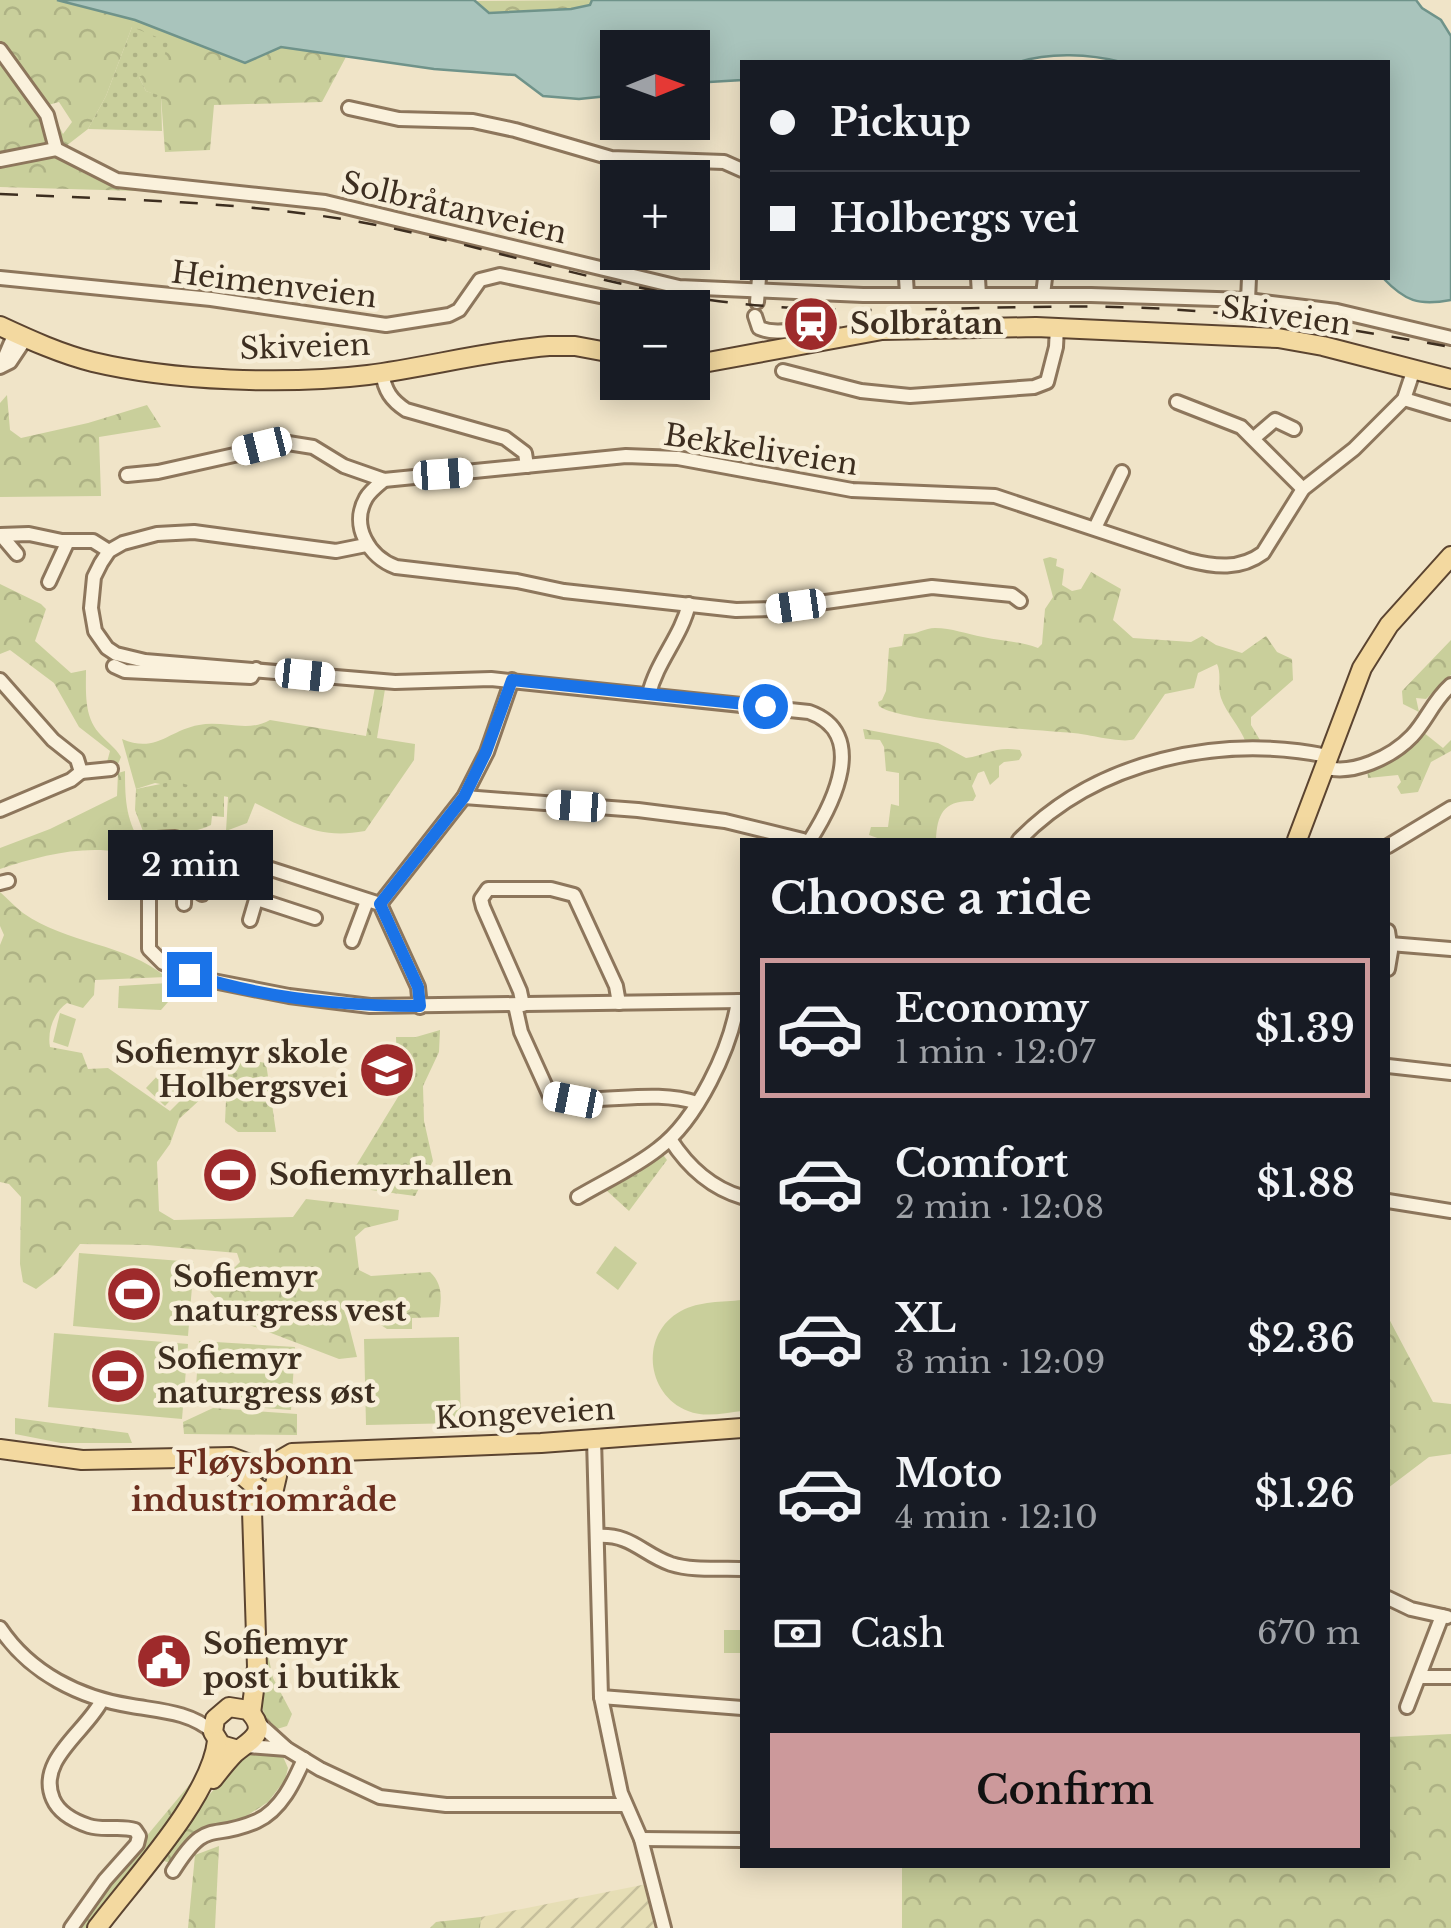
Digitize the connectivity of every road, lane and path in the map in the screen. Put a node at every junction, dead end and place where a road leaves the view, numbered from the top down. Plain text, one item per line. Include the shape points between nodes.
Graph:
1 (0, 50) edge
2 (348, 108) dead end
3 (56, 149) junction
4 (0, 160) edge
5 (740, 169) edge
6 (0, 278) edge
7 (906, 280) edge
8 (978, 280) edge
9 (1044, 280) edge
10 (1249, 280) edge
11 (907, 295) junction
12 (980, 295) junction
13 (1043, 295) junction
14 (600, 296) edge
15 (758, 297) edge
16 (1248, 300) junction
17 (1057, 327) junction
18 (14, 332) edge
19 (840, 337) junction
20 (1451, 338) edge
21 (600, 351) edge
22 (710, 362) edge
23 (0, 367) edge
24 (1414, 370) junction
25 (783, 371) dead end
26 (382, 372) junction
27 (1451, 379) edge
28 (1404, 399) junction
29 (1176, 402) dead end
30 (1451, 414) edge
31 (1294, 429) dead end
32 (1254, 438) junction
33 (528, 466) junction
34 (1122, 472) dead end
35 (127, 475) dead end
36 (384, 480) junction
37 (1303, 489) junction
38 (1095, 528) junction
39 (1, 535) edge
40 (68, 541) junction
41 (366, 545) junction
42 (108, 551) junction
43 (18, 554) dead end
44 (1451, 556) edge
45 (49, 582) dead end
46 (1020, 601) dead end
47 (688, 604) junction
48 (114, 666) dead end
49 (256, 668) junction
50 (0, 680) edge
51 (512, 680) junction
52 (1451, 685) edge
53 (649, 694) junction
54 (1326, 762) junction
55 (111, 769) dead end
56 (81, 772) junction
57 (464, 797) junction
58 (1451, 808) edge
59 (0, 810) edge
60 (795, 838) edge
61 (811, 838) edge
62 (1021, 838) edge
63 (1298, 838) edge
64 (191, 843) junction
65 (1390, 845) edge
66 (265, 869) junction
67 (185, 882) junction
68 (202, 894) dead end
69 (256, 899) junction
70 (373, 902) junction
71 (184, 904) dead end
72 (315, 918) dead end
73 (250, 920) dead end
74 (1390, 938) edge
75 (352, 941) dead end
76 (1451, 949) edge
77 (740, 1001) edge
78 (619, 1004) junction
79 (519, 1005) junction
80 (420, 1006) junction
81 (1390, 1066) edge
82 (1451, 1073) edge
83 (697, 1103) junction
84 (670, 1139) junction
85 (740, 1196) edge
86 (578, 1197) dead end
87 (1390, 1201) edge
88 (1451, 1211) edge
89 (740, 1428) edge
90 (594, 1439) junction
91 (0, 1449) edge
92 (263, 1479) junction
93 (597, 1536) junction
94 (740, 1568) edge
95 (1390, 1599) edge
96 (1447, 1617) edge
97 (0, 1628) edge
98 (255, 1642) junction
99 (1420, 1676) junction
100 (1451, 1677) edge
101 (602, 1697) junction
102 (102, 1700) junction
103 (1407, 1707) dead end
104 (740, 1708) edge
105 (225, 1709) junction
106 (182, 1714) junction
107 (254, 1717) junction
108 (215, 1737) junction
109 (243, 1748) junction
110 (287, 1749) junction
111 (304, 1759) junction
112 (192, 1801) junction
113 (624, 1805) junction
114 (640, 1839) junction
115 (740, 1840) edge
116 (173, 1871) dead end
117 (71, 1928) edge
118 (96, 1928) edge
119 (664, 1928) edge

1 - 3 street via 48,115
2 - 5 street via 473,121 612,158 724,162
3 - 4 street
3 - 15 street, Solbråtanveien via 117,180 325,202 678,287
6 - 14 street, Heimenveien via 386,325 449,315 480,280 500,274
7 - 11 street
8 - 12 street
9 - 13 street
10 - 16 street
11 - 12 street, Solbråtanveien
11 - 15 street, Solbråtanveien
12 - 13 street, Solbråtanveien
13 - 16 street, Solbråtanveien
15 - 19 street via 759,328 831,330
16 - 20 street, Solbråtanveien via 1337,311
17 - 19 main road, Skiveien via 920,328
17 - 24 main road, Skiveien via 1278,338
17 - 25 street via 1050,374 1034,387 910,396 861,392
18 - 23 street
18 - 26 main road, Skiveien via 92,361 170,374 303,379
19 - 22 main road, Skiveien
21 - 26 main road, Skiveien via 535,348
24 - 27 main road, Skiveien
24 - 28 street, Bekkeliveien
26 - 33 street via 386,391 406,410 505,438 525,453
28 - 30 street
28 - 37 street, Bekkeliveien
29 - 32 street via 1229,420
31 - 32 street via 1275,420
32 - 37 street
33 - 36 street, Bekkeliveien
33 - 38 street, Bekkeliveien via 678,458 852,490 995,496
34 - 38 street
35 - 36 street, Bekkeliveien via 288,443 313,447
36 - 41 street via 362,510
37 - 38 street, Bekkeliveien via 1263,554 1238,565 1202,564
39 - 40 street
39 - 43 street
40 - 42 street via 97,542
40 - 45 street
41 - 42 street via 336,552 194,532 136,538
41 - 47 street via 396,566
42 - 49 street via 94,577 90,608 107,648 130,659
44 - 54 main road via 1372,651
46 - 47 street via 1012,594 932,587 776,609
47 - 53 street
48 - 49 street via 252,678
49 - 51 street via 396,682
50 - 56 street
51 - 53 street
51 - 57 street
52 - 54 street via 1402,744 1343,771
53 - 61 street via 824,719 842,753 840,778
54 - 62 street via 1244,749 1155,762 1074,796
54 - 63 main road
55 - 56 street
56 - 59 street
57 - 60 street via 707,818
57 - 70 street
58 - 65 street
64 - 66 street
64 - 67 street
64 - 80 street via 166,837 151,846 149,949 163,963 243,988 336,1003
66 - 69 street
66 - 70 street
67 - 68 street
67 - 71 street
69 - 72 street
69 - 73 street
70 - 75 street
70 - 80 street via 418,987
74 - 76 street
77 - 78 street
77 - 83 street
78 - 79 street
78 - 79 street via 574,895 551,888 488,888 483,908 520,990
79 - 80 street
79 - 83 street via 521,1032 550,1096 679,1097
81 - 82 street
83 - 84 street
84 - 85 street via 697,1173
84 - 86 street
87 - 88 street
89 - 90 main road, Kongeveien
90 - 92 main road, Kongeveien via 310,1452
90 - 93 street
91 - 92 main road via 82,1460 232,1456
92 - 98 main road via 254,1538
93 - 94 street via 623,1538 683,1567
93 - 101 street
95 - 96 street
96 - 99 street
97 - 102 street via 39,1669
98 - 105 main road via 245,1684
98 - 107 main road
99 - 100 street
99 - 103 street
101 - 104 street
101 - 113 street
102 - 106 street
102 - 117 street via 49,1772 50,1791 57,1808 77,1821 126,1827 139,1836
105 - 106 street
105 - 107 main road via 239,1706
105 - 108 main road via 214,1721
106 - 108 street
107 - 109 main road via 256,1735
107 - 110 street
108 - 109 main road via 226,1748
108 - 112 main road via 211,1770
109 - 110 street
109 - 112 main road
110 - 111 street
111 - 113 street via 380,1797
111 - 116 street via 269,1813 200,1837
112 - 118 main road
113 - 114 street
114 - 115 street
114 - 119 street

